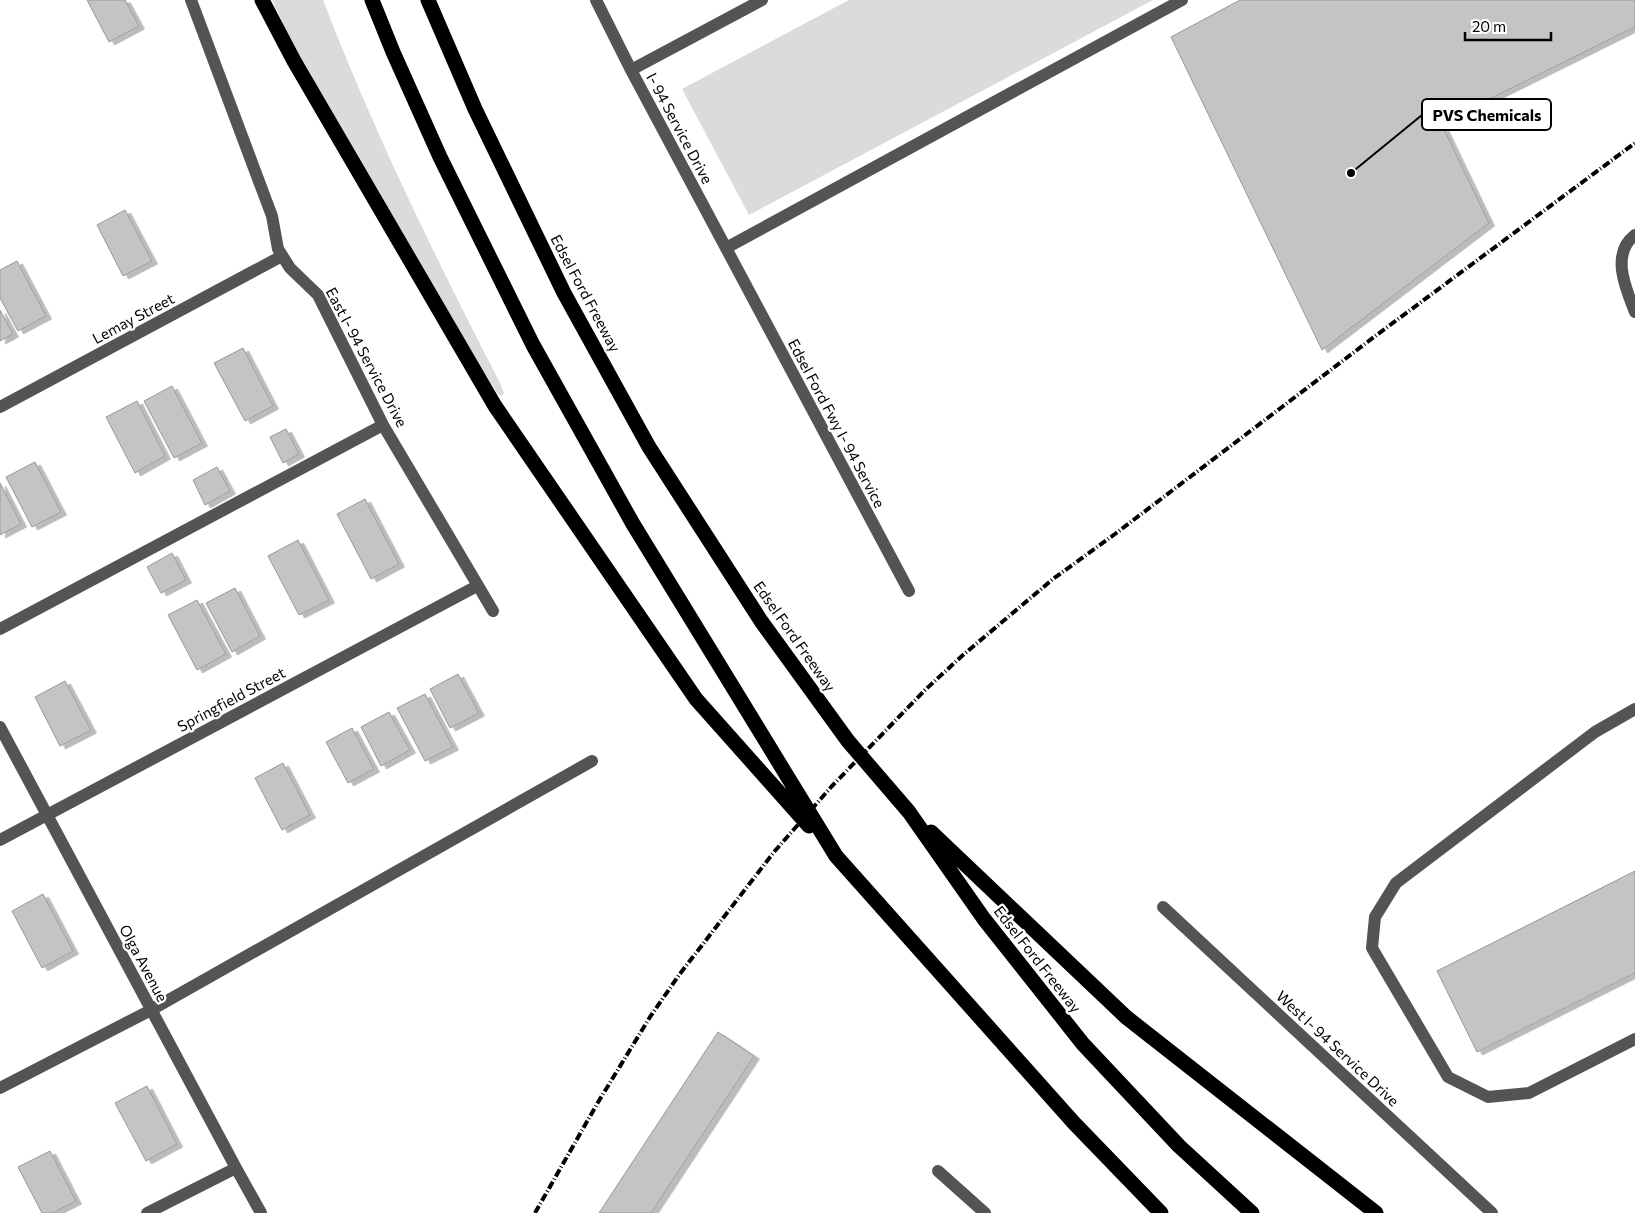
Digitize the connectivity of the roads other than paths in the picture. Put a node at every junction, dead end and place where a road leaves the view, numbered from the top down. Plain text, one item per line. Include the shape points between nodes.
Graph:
1 (191, 0) edge
2 (262, 0) edge
3 (372, 0) edge
4 (428, 0) edge
5 (596, 0) edge
6 (762, 0) edge
7 (1182, 0) edge
8 (630, 70) junction
9 (1635, 235) edge
10 (726, 248) junction
11 (282, 256) junction
12 (738, 270) joint
13 (1635, 311) edge
14 (0, 408) edge
15 (383, 425) junction
16 (477, 586) junction
17 (909, 591) dead end
18 (493, 611) dead end
19 (0, 629) edge
20 (1635, 709) edge
21 (0, 727) edge
22 (592, 761) dead end
23 (909, 812) junction
24 (47, 815) junction
25 (0, 840) edge
26 (836, 856) junction
27 (1163, 906) dead end
28 (151, 1010) junction
29 (1635, 1039) edge
30 (0, 1088) edge
31 (236, 1168) junction
32 (938, 1171) dead end
33 (147, 1213) edge
34 (262, 1213) edge
35 (985, 1213) edge
36 (1161, 1213) edge
37 (1252, 1213) edge
38 (1376, 1213) edge
39 (1492, 1213) edge

1 - 11 street, East I- 94 Service Drive via 272,216
2 - 26 highway via 294,61 495,406 696,699
3 - 26 highway via 440,157 533,345 633,524
4 - 23 highway, Edsel Ford Freeway via 475,109 564,292 649,447 761,621 848,741
5 - 8 street, I- 94 Service Drive
6 - 8 street
7 - 10 street
8 - 10 street, I- 94 Service Drive
9 - 13 street via 1629,240 1621,260 1623,278
10 - 12 street, I- 94 Service Drive
11 - 14 street, Lemay Street
11 - 15 street, East I- 94 Service Drive via 318,295
12 - 17 street, Edsel Ford Fwy I- 94 Service
15 - 16 street, East I- 94 Service Drive
15 - 19 street
16 - 18 street, East I- 94 Service Drive
16 - 24 street, Springfield Street
20 - 29 street via 1595,732 1396,883 1375,917 1372,948 1448,1077 1488,1097 1530,1093
21 - 24 street, Olga Avenue
22 - 28 street
23 - 37 highway, Edsel Ford Freeway via 984,919 1083,1044 1179,1146
23 - 38 highway via 1126,1018
24 - 25 street, Springfield Street
24 - 28 street, Olga Avenue
26 - 36 highway via 1074,1123
27 - 39 street, West I- 94 Service Drive
28 - 30 street
28 - 31 street, Olga Avenue
31 - 33 street
31 - 34 street, Olga Avenue
32 - 35 street

